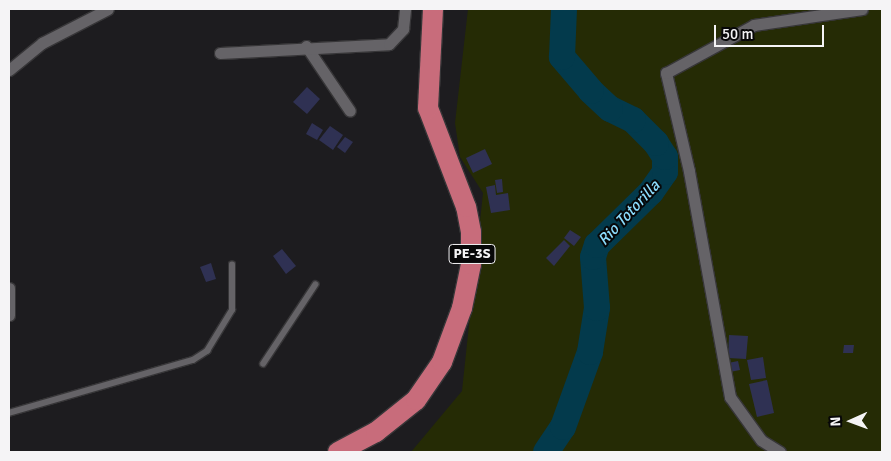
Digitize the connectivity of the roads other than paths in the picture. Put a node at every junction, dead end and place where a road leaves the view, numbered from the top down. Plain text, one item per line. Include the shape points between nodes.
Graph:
1 (108, 9) edge
2 (405, 9) edge
3 (433, 9) edge
4 (862, 9) edge
5 (306, 46) junction
6 (220, 52) dead end
7 (9, 70) edge
8 (350, 111) dead end
9 (232, 265) dead end
10 (315, 285) dead end
11 (9, 288) edge
12 (9, 315) edge
13 (263, 364) dead end
14 (9, 413) edge
15 (338, 452) edge
16 (780, 452) edge

1 - 7 street via 42,43
2 - 5 street via 403,29 388,44
3 - 15 highway, PE-3S via 428,108 466,207 471,232 471,264 462,308 442,362 416,400 376,432
4 - 16 street via 754,25 666,73 689,171 730,397 761,440
5 - 6 street
5 - 8 street
9 - 14 lane via 232,310 207,351 193,360
10 - 13 lane
11 - 12 street

